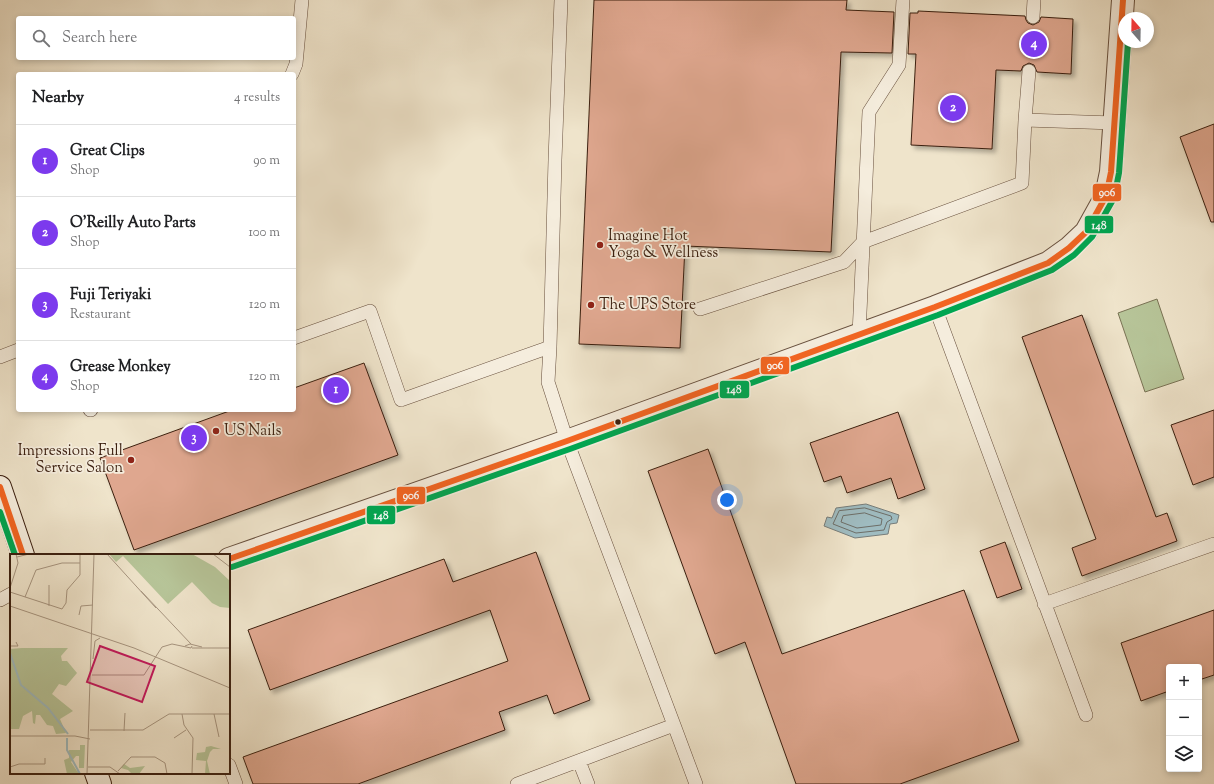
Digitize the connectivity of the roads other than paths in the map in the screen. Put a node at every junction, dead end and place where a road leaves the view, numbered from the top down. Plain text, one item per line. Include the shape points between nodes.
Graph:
1 (302, 0) edge
2 (561, 0) edge
3 (903, 0) edge
4 (1034, 0) edge
5 (1123, 0) edge
6 (1033, 16) dead end
7 (293, 72) edge
8 (1029, 72) dead end
9 (1026, 120) junction
10 (1114, 123) junction
11 (863, 242) junction
12 (936, 307) junction
13 (700, 309) dead end
14 (859, 335) junction
15 (296, 337) edge
16 (550, 347) junction
17 (16, 351) edge
18 (0, 357) edge
19 (567, 441) junction
20 (0, 487) edge
21 (1214, 544) edge
22 (23, 554) edge
23 (230, 559) edge
24 (10, 595) edge
25 (0, 600) edge
26 (1044, 604) junction
27 (1086, 715) dead end
28 (674, 725) junction
29 (579, 761) junction
30 (230, 768) edge
31 (96, 774) edge
32 (100, 784) edge
33 (236, 784) edge
34 (517, 784) edge
35 (588, 784) edge
36 (696, 784) edge

1 - 7 lane via 296,64
2 - 16 lane
3 - 11 lane via 899,65 869,112
4 - 6 lane
5 - 10 street
8 - 9 lane
9 - 10 lane
9 - 11 lane via 1022,183
10 - 12 street via 1111,172 1106,196 1086,232 1048,263
11 - 13 lane via 844,262
11 - 14 lane
12 - 14 street
12 - 26 lane
14 - 19 street
15 - 16 lane via 370,311 401,400
16 - 19 lane via 548,382
17 - 18 lane
19 - 23 street
19 - 28 lane
20 - 22 street
21 - 26 lane
24 - 25 lane
26 - 27 lane
28 - 29 lane
28 - 36 lane
29 - 34 lane
29 - 35 lane
30 - 33 lane
31 - 32 street

